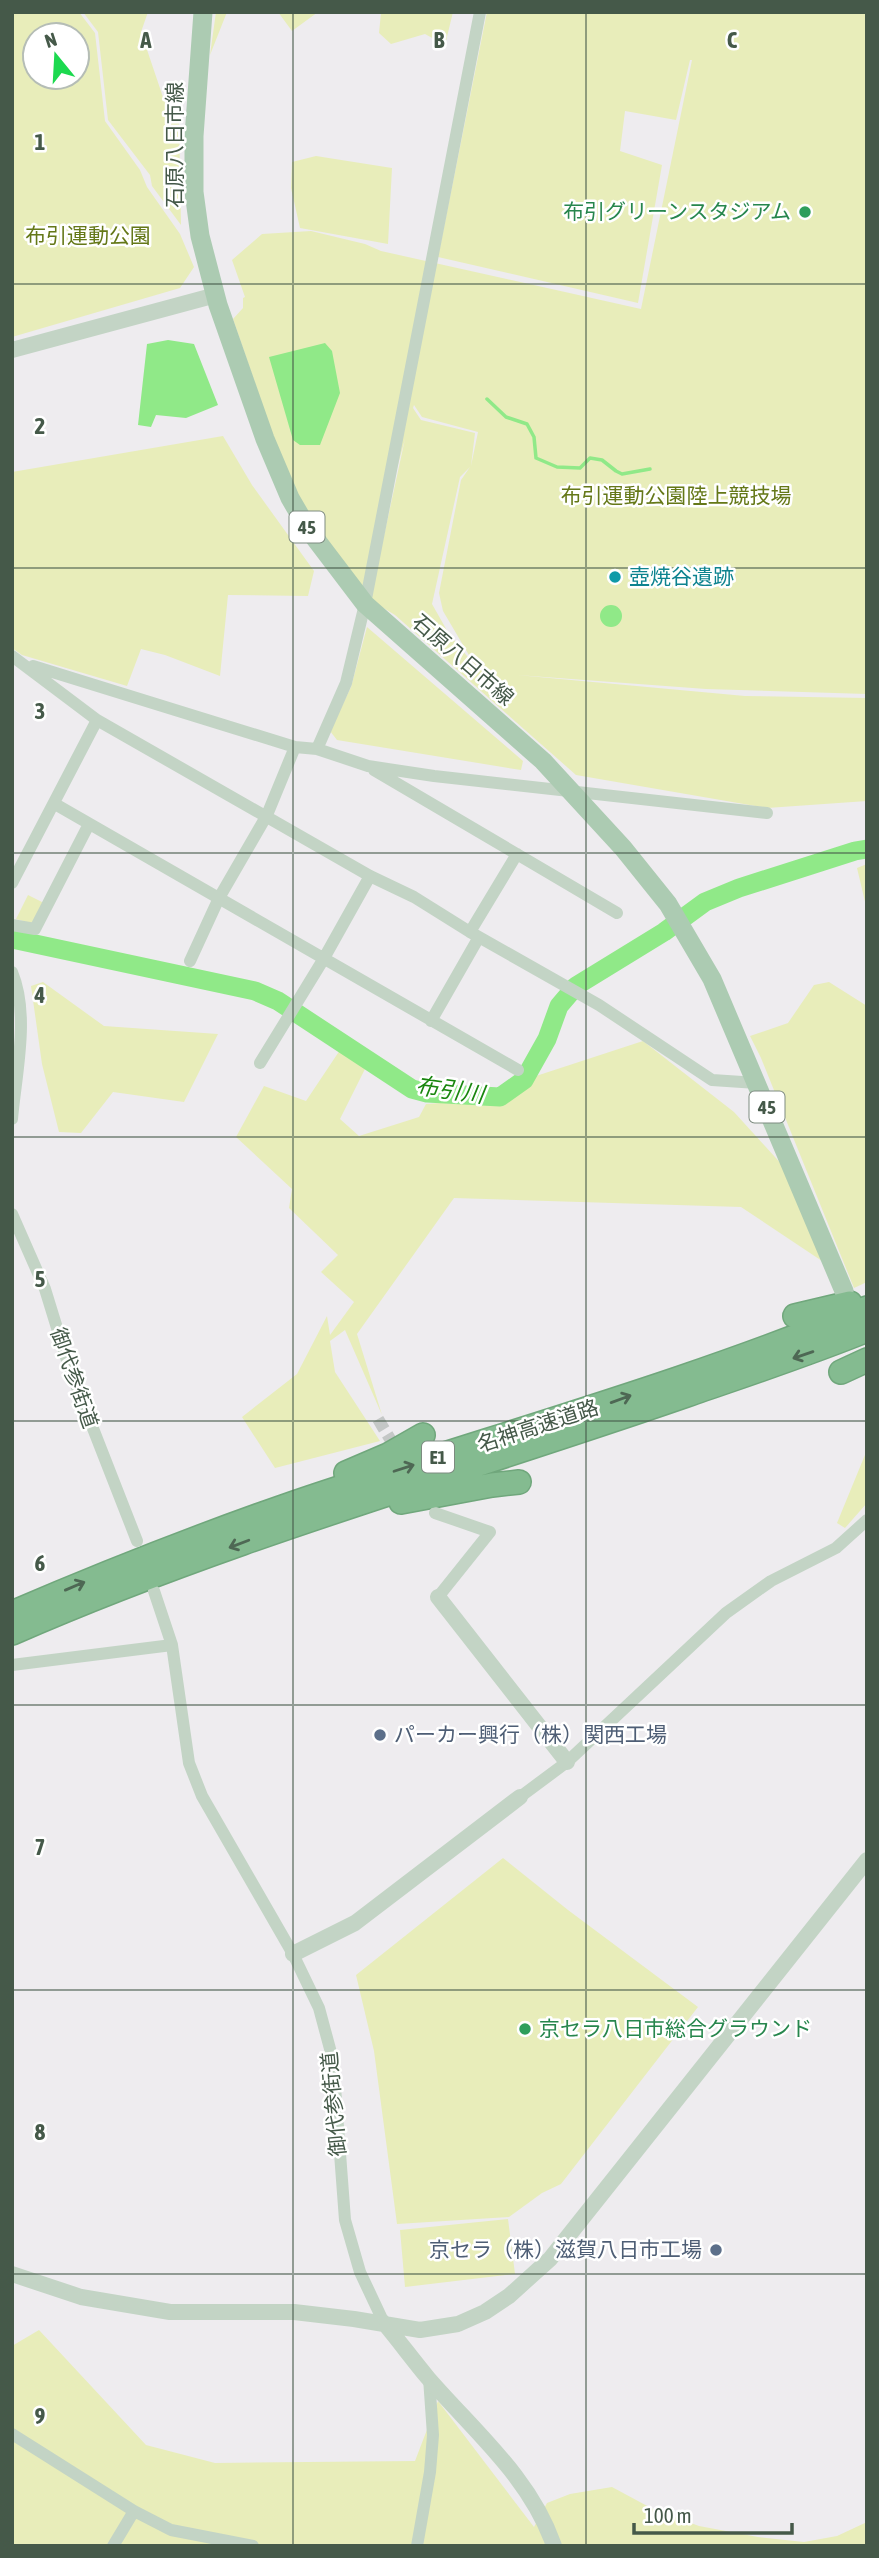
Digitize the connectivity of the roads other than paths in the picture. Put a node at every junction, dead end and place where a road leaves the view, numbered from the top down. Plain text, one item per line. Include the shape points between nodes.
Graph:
1 (203, 12) edge
2 (480, 12) edge
3 (216, 295) junction
4 (12, 350) edge
5 (365, 604) junction
6 (16, 660) edge
7 (97, 720) junction
8 (295, 747) junction
9 (317, 749) junction
10 (368, 766) junction
11 (571, 791) junction
12 (55, 804) junction
13 (767, 813) dead end
14 (267, 815) junction
15 (89, 824) junction
16 (517, 854) junction
17 (370, 876) junction
18 (12, 883) edge
19 (219, 898) junction
20 (618, 913) dead end
21 (12, 925) edge
22 (474, 935) junction
23 (323, 960) junction
24 (190, 961) dead end
25 (12, 972) edge
26 (431, 1021) junction
27 (260, 1063) dead end
28 (518, 1070) dead end
29 (757, 1083) junction
30 (12, 1119) edge
31 (12, 1214) edge
32 (844, 1291) dead end
33 (867, 1298) edge
34 (867, 1308) edge
35 (795, 1316) dead end
36 (867, 1330) edge
37 (867, 1360) edge
38 (841, 1372) dead end
39 (422, 1435) dead end
40 (519, 1482) dead end
41 (435, 1513) dead end
42 (867, 1520) edge
43 (283, 1528) junction
44 (137, 1541) dead end
45 (163, 1551) junction
46 (153, 1591) dead end
47 (438, 1597) joint
48 (12, 1613) edge
49 (12, 1633) edge
50 (172, 1645) junction
51 (12, 1665) edge
52 (566, 1762) junction
53 (520, 1797) joint
54 (867, 1860) edge
55 (293, 1954) junction
56 (12, 2273) edge
57 (384, 2323) junction
58 (429, 2378) junction
59 (12, 2434) edge
60 (134, 2511) junction
61 (113, 2546) edge
62 (253, 2546) edge
63 (417, 2546) edge
64 (554, 2546) edge

1 - 3 main road, 石原八日市線 / 45 via 194,192
2 - 5 street
3 - 4 street
3 - 5 main road, 石原八日市線 / 45 via 290,498
5 - 9 street via 346,683
5 - 11 main road, 石原八日市線 / 45
6 - 7 street
6 - 8 street
7 - 12 street
7 - 14 street
8 - 9 street
8 - 14 street
9 - 10 street
10 - 11 street
10 - 16 street
11 - 13 street
11 - 29 main road, 石原八日市線 / 45 via 623,848 678,921 712,979
12 - 15 street
12 - 18 street
14 - 17 street
14 - 19 street
15 - 19 street
15 - 21 street via 35,929
16 - 20 street
16 - 22 street
17 - 22 street
17 - 23 street
19 - 23 street
19 - 24 street
22 - 26 street
22 - 29 street via 573,990 712,1080
23 - 26 street
23 - 27 street
25 - 30 street via 22,1009
26 - 28 street
29 - 32 main road, 石原八日市線 / 45
31 - 44 street, 御代参街道 via 45,1289 69,1367
33 - 35 highway
45 -> 34 highway, 名神高速道路 / E1 via 295,1503 603,1405
36 -> 43 highway, 名神高速道路 / E1 via 611,1422
37 - 38 highway
39 - 45 highway via 388,1455
40 - 43 highway
41 - 47 street via 490,1532
42 - 52 street via 835,1548 771,1581 726,1613
43 -> 49 highway, 名神高速道路 / E1
48 -> 45 highway, 名神高速道路 / E1
46 - 50 street, 御代参街道
47 - 52 street
50 - 51 street
50 - 55 street, 御代参街道 via 189,1763 216,1824
52 - 53 street
53 - 55 street via 355,1923
54 - 57 street via 550,2259 509,2296 458,2324 420,2330
55 - 57 street, 御代参街道 via 319,2008 333,2060 345,2220 360,2272
56 - 57 street via 81,2297 170,2312 294,2312
57 - 58 street, 御代参街道
58 - 63 street via 433,2435
58 - 64 street, 御代参街道 via 519,2479
59 - 60 street
60 - 61 street
60 - 62 street via 171,2530

